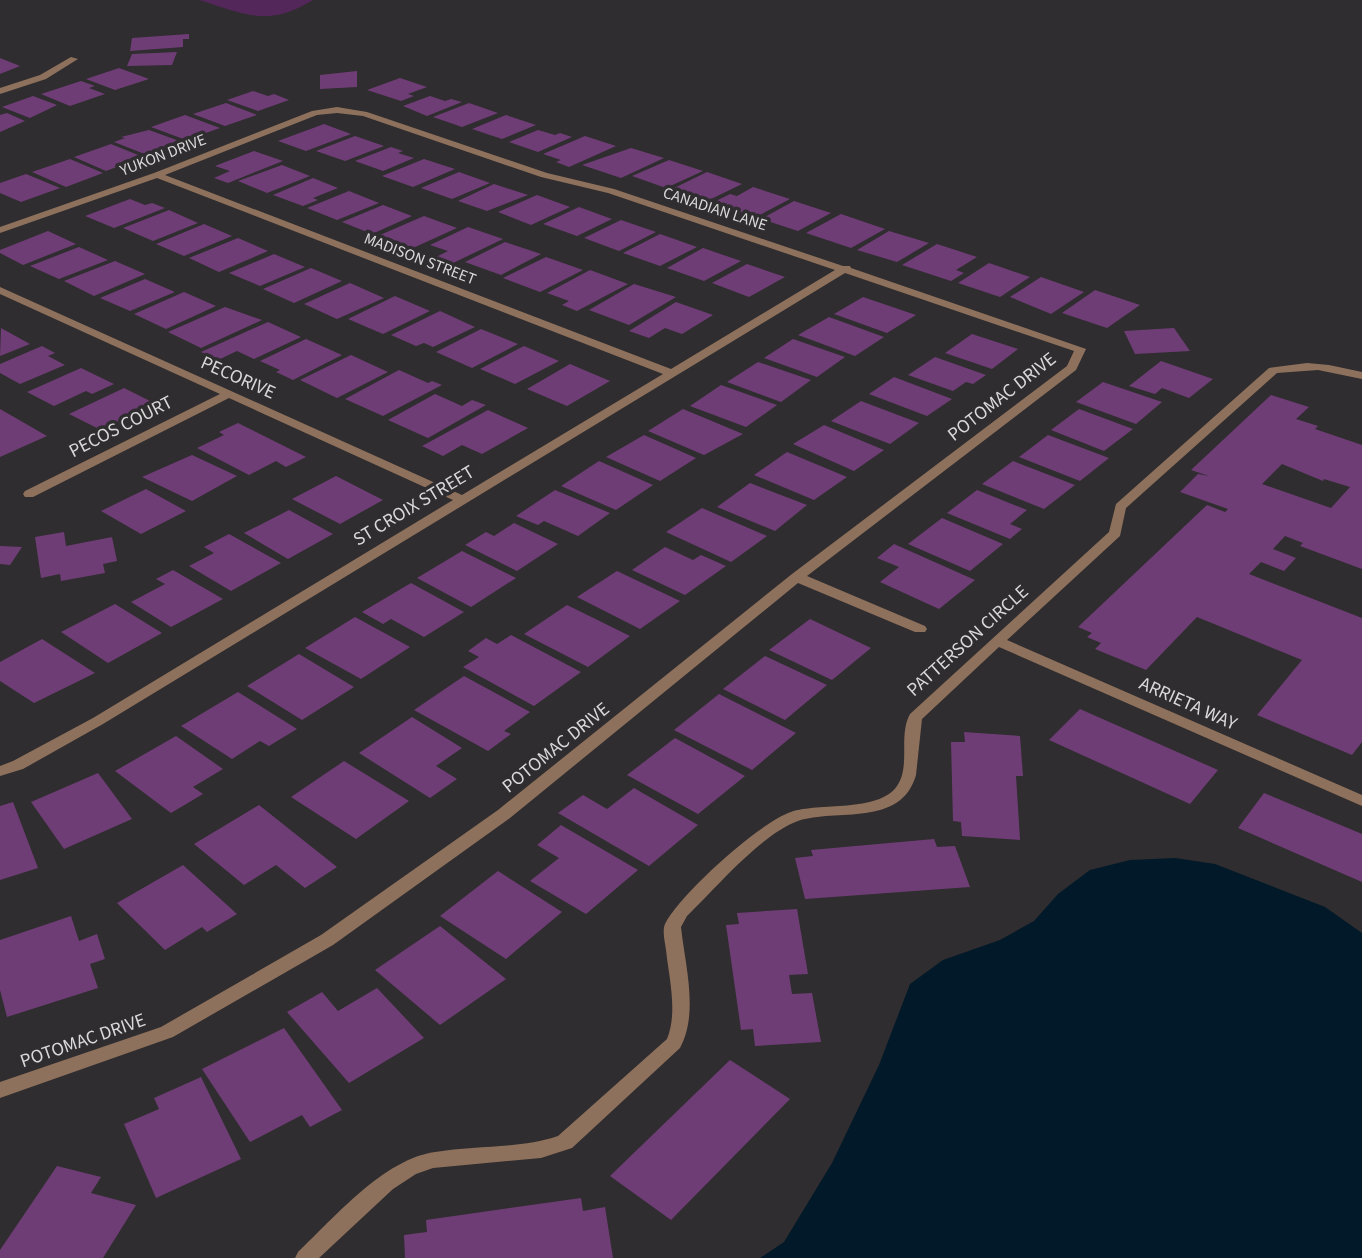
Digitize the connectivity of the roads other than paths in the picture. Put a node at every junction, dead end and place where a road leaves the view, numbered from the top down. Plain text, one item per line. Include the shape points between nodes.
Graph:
1 (74, 59) dead end
2 (0, 91) edge
3 (337, 110) joint
4 (157, 176) junction
5 (0, 230) edge
6 (846, 268) junction
7 (0, 289) edge
8 (1080, 349) joint
9 (671, 373) junction
10 (1362, 376) edge
11 (229, 394) junction
12 (29, 494) dead end
13 (461, 499) junction
14 (797, 577) junction
15 (920, 629) dead end
16 (999, 642) junction
17 (0, 771) edge
18 (1362, 801) edge
19 (0, 1090) edge
20 (305, 1258) edge

1 - 2 street via 43,77
3 - 4 street, YUKON DRIVE via 315,113
3 - 6 street, CANADIAN LANE via 364,114
4 - 5 street, YUKON DRIVE
4 - 9 street, MADISON STREET
6 - 8 street, CANADIAN LANE
6 - 9 street, ST CROIX STREET
7 - 11 street, PECORIVE
8 - 14 street, POTOMAC DRIVE via 1072,368
9 - 13 street, ST CROIX STREET
10 - 16 street, PATTERSON CIRCLE via 1313,365 1273,370 1120,507 1115,533
11 - 12 street, PECOS COURT
11 - 13 street, PECORIVE
13 - 17 street, ST CROIX STREET via 98,721
14 - 15 street
14 - 19 street, POTOMAC DRIVE via 504,814 327,940 167,1032
16 - 18 street, ARRIETA WAY
16 - 20 street, PATTERSON CIRCLE via 915,717 902,791 875,808 796,816 775,824 681,912 672,927 681,1011 674,1044 565,1142 541,1150 433,1160 409,1168 386,1183

